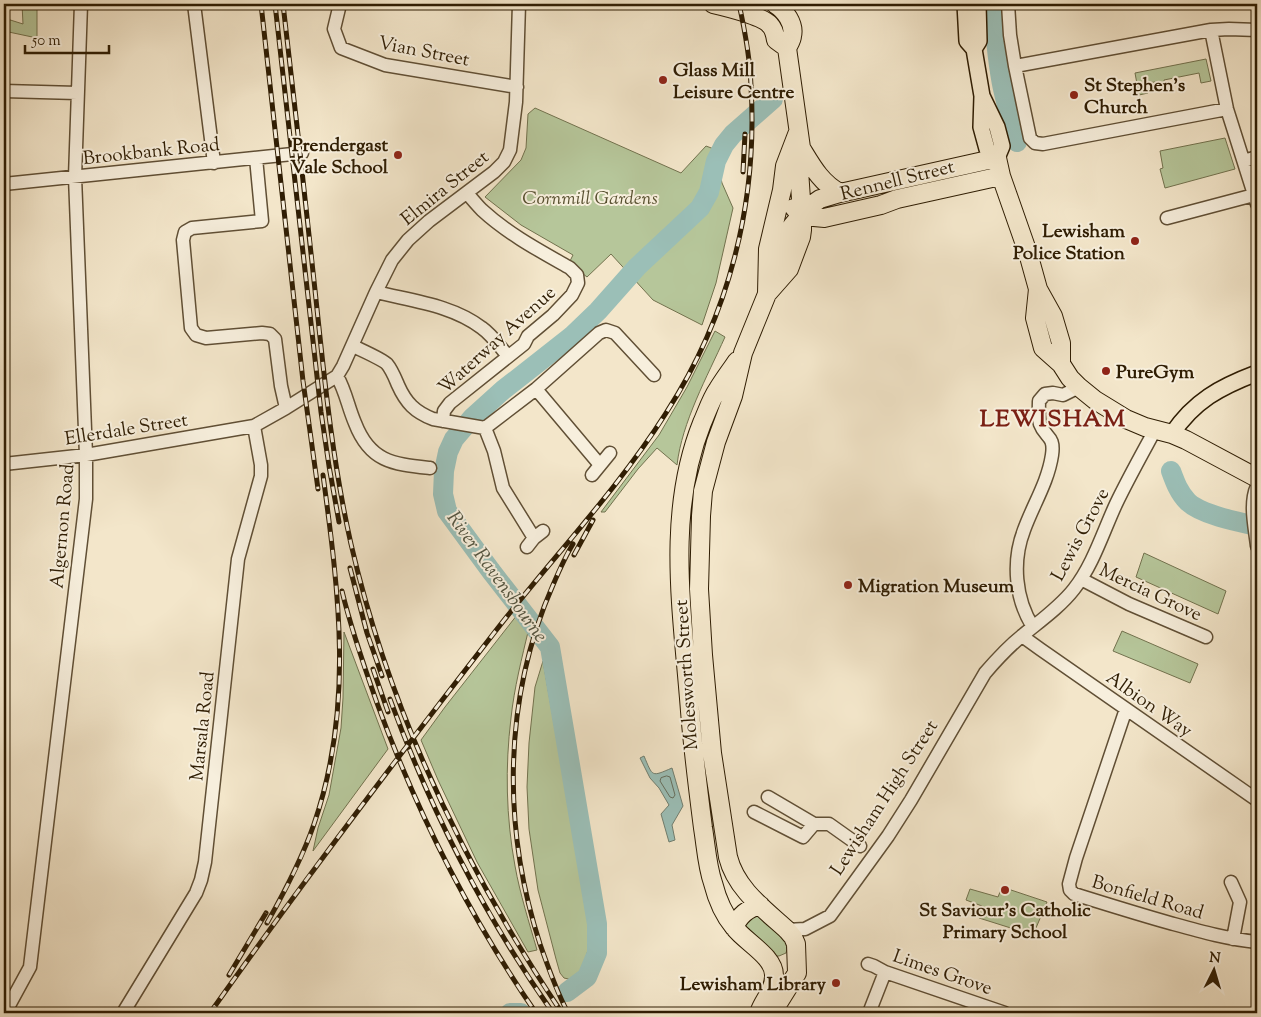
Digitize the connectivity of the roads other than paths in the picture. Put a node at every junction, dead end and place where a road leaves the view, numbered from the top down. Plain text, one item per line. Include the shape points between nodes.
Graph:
1 (81, 4) edge
2 (194, 4) edge
3 (340, 4) edge
4 (519, 4) edge
5 (714, 4) edge
6 (775, 4) edge
7 (965, 4) edge
8 (978, 4) edge
9 (1008, 4) edge
10 (1211, 30) junction
11 (1257, 30) edge
12 (787, 48) junction
13 (974, 49) junction
14 (1015, 66) junction
15 (517, 87) junction
16 (4, 91) edge
17 (77, 93) junction
18 (1227, 109) junction
19 (799, 136) junction
20 (302, 153) dead end
21 (256, 158) junction
22 (997, 158) junction
23 (1257, 158) edge
24 (1244, 161) junction
25 (214, 163) junction
26 (1001, 176) junction
27 (75, 177) junction
28 (4, 184) edge
29 (782, 190) junction
30 (467, 193) junction
31 (840, 193) junction
32 (1256, 200) edge
33 (802, 214) junction
34 (1167, 218) dead end
35 (768, 271) junction
36 (376, 292) junction
37 (767, 294) junction
38 (353, 346) junction
39 (743, 353) junction
40 (508, 356) junction
41 (1257, 373) edge
42 (654, 375) dead end
43 (337, 376) junction
44 (1079, 387) junction
45 (536, 389) junction
46 (286, 408) junction
47 (443, 421) junction
48 (254, 426) junction
49 (482, 428) junction
50 (1155, 430) junction
51 (1172, 434) junction
52 (610, 453) dead end
53 (86, 455) junction
54 (4, 464) edge
55 (430, 468) dead end
56 (1257, 478) edge
57 (1257, 486) edge
58 (535, 539) dead end
59 (1256, 540) edge
60 (1081, 579) junction
61 (1033, 626) junction
62 (1022, 636) junction
63 (1206, 637) dead end
64 (995, 661) joint
65 (1126, 709) junction
66 (1257, 800) edge
67 (814, 824) junction
68 (860, 846) dead end
69 (1231, 882) dead end
70 (760, 905) junction
71 (734, 927) junction
72 (787, 930) junction
73 (1233, 939) junction
74 (1257, 942) edge
75 (797, 952) junction
76 (868, 964) dead end
77 (773, 967) junction
78 (885, 972) junction
79 (5, 1013) edge
80 (122, 1013) edge
81 (759, 1013) edge
82 (772, 1013) edge
83 (869, 1013) edge
84 (1006, 1013) edge

1 - 17 street, Algernon Road
2 - 25 street
3 - 15 street, Vian Street via 334,28 341,48 384,65
4 - 15 street, Elmira Street
5 - 12 highway via 768,22 776,40
6 - 12 highway via 791,24 793,35
7 - 13 main road via 967,41
8 - 13 main road via 979,41
9 - 14 street
10 - 11 street
10 - 14 street
10 - 18 street
12 - 19 highway, Rennell Street
13 - 22 main road via 982,96 1002,146
14 - 18 street via 1030,138 1035,143
15 - 30 street, Elmira Street via 510,150 494,172
16 - 17 street
17 - 27 street, Algernon Road
18 - 24 street
19 - 29 highway, Rennell Street via 785,166
19 - 31 highway, Rennell Street via 822,180
19 - 33 highway, Rennell Street
20 - 21 street, Brookbank Road
21 - 25 street, Brookbank Road
21 - 46 street via 262,221 192,228 185,232 191,328 196,335 206,338 270,334 275,340
22 - 26 highway
22 - 31 highway, Rennell Street
23 - 24 street
24 - 32 street
25 - 27 street, Brookbank Road
26 - 33 highway, Rennell Street via 832,217
26 - 44 highway via 1038,289 1053,316 1061,343 1061,364
27 - 28 street, Brookbank Road
27 - 53 street, Algernon Road
29 - 33 highway via 790,205
29 - 35 highway, Molesworth Street via 768,249
30 - 36 street, Elmira Street via 408,240 392,260
30 - 40 street, Waterway Avenue via 493,220 577,275 578,283 572,295
31 - 33 highway, Rennell Street via 820,199
32 - 34 street
33 - 35 highway, Molesworth Street via 787,234
33 - 37 highway, Molesworth Street via 801,237 789,269
35 - 37 highway, Molesworth Street
36 - 38 street, Elmira Street
36 - 40 street via 452,312 481,327
37 - 39 highway, Molesworth Street
38 - 43 street, Elmira Street
38 - 47 street via 386,363 411,406 426,416
39 - 70 highway, Molesworth Street via 704,491 700,525 700,590 712,753 728,857 738,883
39 - 71 highway, Molesworth Street via 717,390 694,443 679,540 695,773 713,884
40 - 47 street, Waterway Avenue via 450,403 444,411
41 - 51 main road via 1203,400
42 - 45 street via 615,333 606,330
43 - 46 street
43 - 55 street via 366,445 381,458 402,465
44 - 50 highway via 1126,419
44 - 61 street via 1063,395 1044,394 1039,401 1040,423 1050,437 1052,456 1023,531 1017,566 1022,602
45 - 49 street
45 - 52 street via 596,470
46 - 48 street
47 - 49 street
48 - 53 street, Ellerdale Street
48 - 80 street, Marsala Road via 261,476 238,559 201,880
49 - 58 street via 494,451 503,488
50 - 51 highway
50 - 60 street, Lewis Grove
51 - 56 highway
53 - 54 street, Ellerdale Street
53 - 79 street, Algernon Road via 86,499 30,967
57 - 59 street via 1253,510
60 - 61 street, Lewis Grove via 1062,602
60 - 63 street, Mercia Grove
61 - 62 street, Lewis Grove
62 - 64 street, Lewis Grove
62 - 65 street, Albion Way
64 - 72 street, Lewisham High Street via 911,800 830,916 805,929
65 - 66 street, Albion Way
65 - 73 street, Bonfield Road via 1076,858 1070,890 1130,912
67 - 67 street via 770,793 756,814 803,838
67 - 68 street via 829,824
69 - 73 street via 1240,902
70 - 71 highway via 740,916
70 - 72 highway, Molesworth Street
71 - 77 highway, Molesworth Street
72 - 75 highway, Molesworth Street via 793,937
73 - 74 street, Bonfield Road
75 - 77 highway
75 - 82 highway, Molesworth Street via 797,973
76 - 78 street, Limes Grove
77 - 81 highway via 772,989
78 - 83 street
78 - 84 street, Limes Grove

